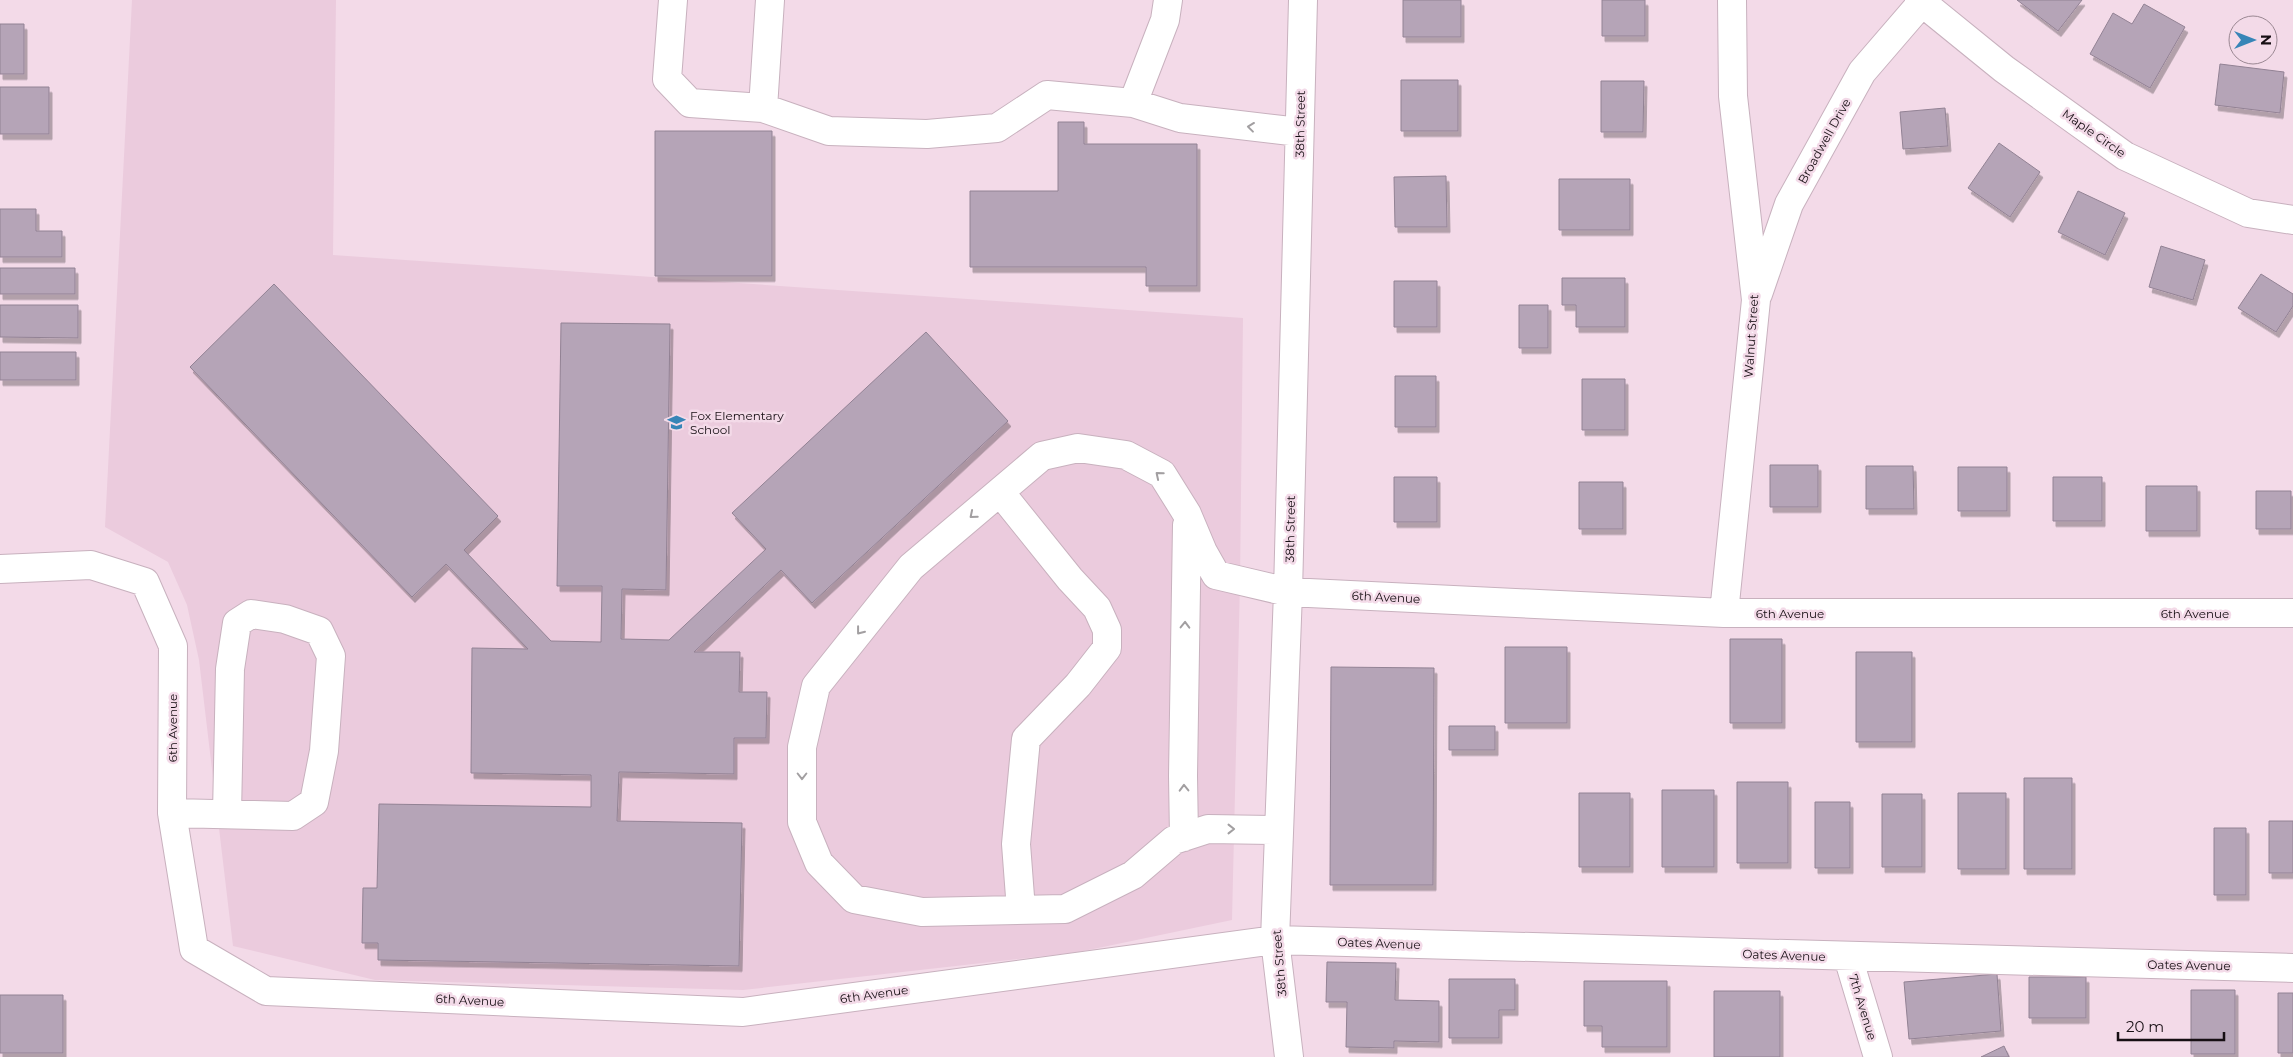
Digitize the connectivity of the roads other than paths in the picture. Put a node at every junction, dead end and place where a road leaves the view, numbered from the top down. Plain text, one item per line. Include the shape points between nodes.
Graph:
1 (673, 0) edge
2 (770, 0) edge
3 (1168, 0) edge
4 (1303, 0) edge
5 (1732, 0) edge
6 (1922, 1) edge
7 (1133, 103) junction
8 (763, 108) junction
9 (1299, 132) junction
10 (2293, 220) edge
11 (1756, 300) junction
12 (1000, 492) junction
13 (1187, 514) junction
14 (0, 569) edge
15 (1288, 592) junction
16 (2293, 612) edge
17 (1724, 613) junction
18 (172, 813) junction
19 (227, 814) junction
20 (1279, 830) junction
21 (1184, 837) junction
22 (1021, 910) junction
23 (1275, 940) junction
24 (1848, 957) junction
25 (2293, 968) edge
26 (1289, 1057) edge
27 (1878, 1057) edge

1 - 8 street via 667,79 690,103
2 - 8 street
3 - 7 street via 1165,20
4 - 9 street, 38th Street
5 - 11 street, Walnut Street via 1733,96
6 - 10 street, Maple Circle via 2004,69 2125,156 2248,213
6 - 11 street, Broadwell Drive via 1862,72 1789,204
7 - 8 street via 1046,95 997,128 928,134 829,131
9 -> 7 street via 1180,118
9 - 15 street, 38th Street
11 - 17 street, Walnut Street
13 -> 12 street via 1162,474 1126,455 1078,448 1042,456
12 - 22 street via 1097,608 1107,630 1107,648 1078,685 1026,739 1016,844
12 -> 22 street via 911,567 816,686 802,747 802,822 819,863 854,899 922,912
13 - 15 street, 6th Avenue via 1216,575
21 -> 13 street
14 - 18 street, 6th Avenue via 91,565 145,582 173,646
15 - 17 street, 6th Avenue
15 - 20 street, 38th Street
16 - 17 street, 6th Avenue
18 - 19 street
18 - 23 street, 6th Avenue via 194,949 266,990 743,1012
19 - 19 street via 293,816 314,802 324,751 331,656 318,631 285,619 251,614 237,623 230,669
21 -> 20 street via 1208,829
20 - 23 street, 38th Street
21 - 22 street via 1174,840 1133,875 1065,909
23 - 24 street, Oates Avenue
23 - 26 street, 38th Street
24 - 25 street, Oates Avenue
24 - 27 street, 7th Avenue

